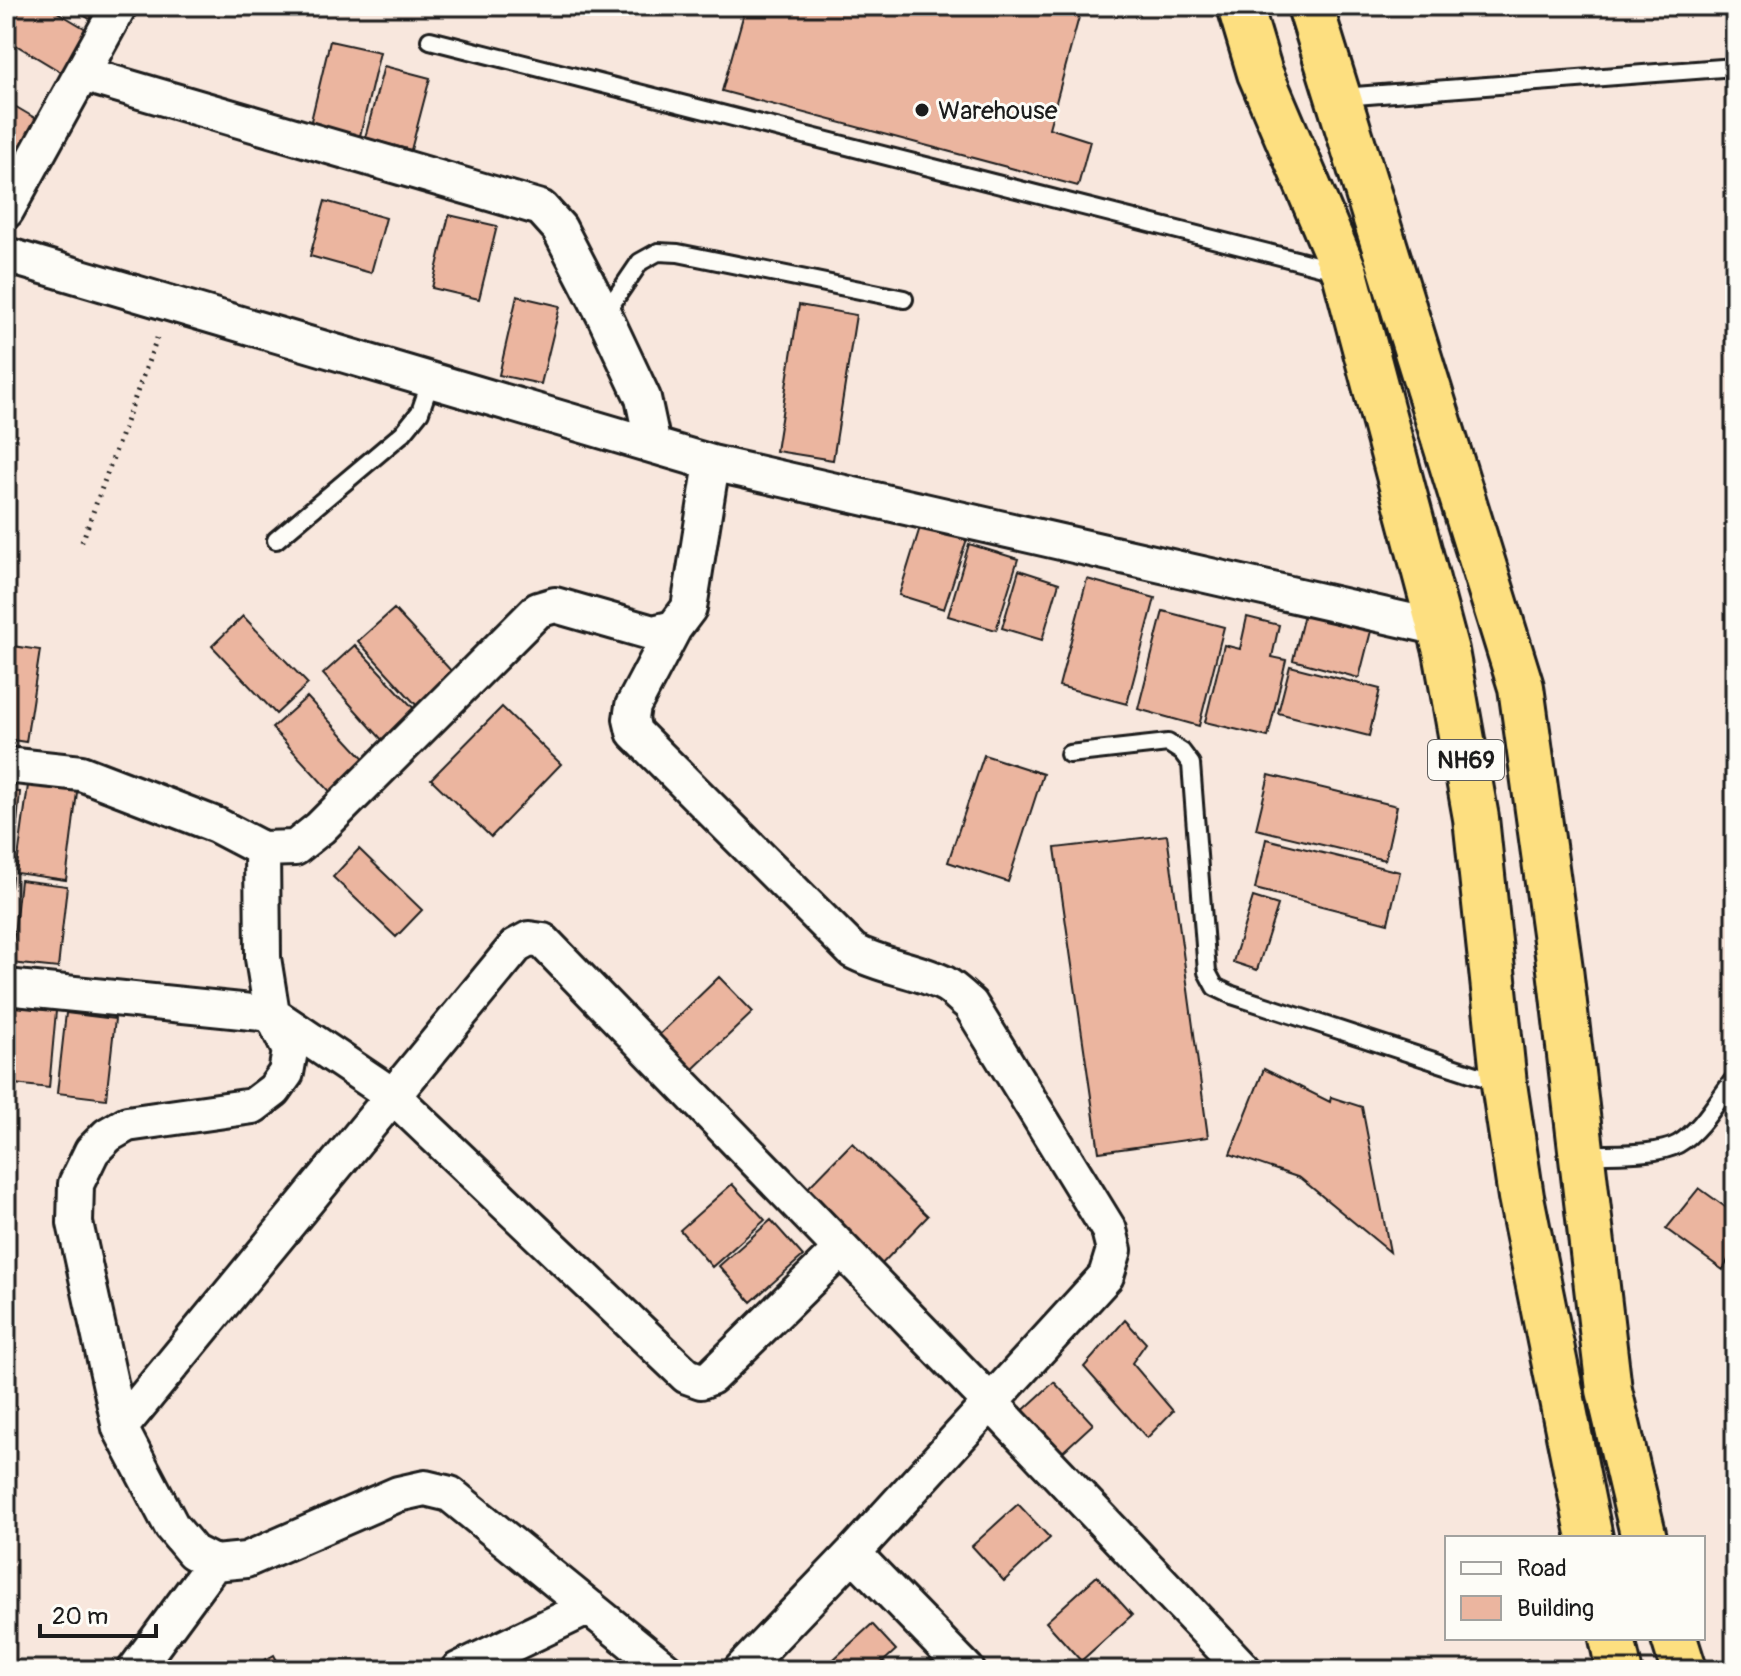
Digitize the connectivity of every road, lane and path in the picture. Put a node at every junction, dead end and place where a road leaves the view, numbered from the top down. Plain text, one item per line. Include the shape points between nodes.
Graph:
1 (119, 6) edge
2 (1240, 6) edge
3 (1310, 6) edge
4 (430, 40) dead end
5 (1735, 67) edge
6 (82, 74) junction
7 (1337, 97) junction
8 (6, 211) edge
9 (6, 255) edge
10 (1345, 273) junction
11 (904, 299) dead end
12 (170, 303) junction
13 (604, 315) junction
14 (431, 380) junction
15 (653, 445) junction
16 (712, 463) junction
17 (276, 540) dead end
18 (82, 542) dead end
19 (674, 628) junction
20 (1440, 628) junction
21 (1069, 754) dead end
22 (6, 765) edge
23 (262, 849) junction
24 (6, 987) edge
25 (272, 1014) junction
26 (1735, 1078) edge
27 (1504, 1084) junction
28 (392, 1095) junction
29 (1580, 1155) junction
30 (841, 1249) junction
31 (990, 1402) junction
32 (120, 1428) junction
33 (1590, 1536) edge
34 (1644, 1536) edge
35 (853, 1553) junction
36 (214, 1563) junction
37 (589, 1607) junction
38 (1612, 1640) edge
39 (1675, 1640) edge
40 (135, 1670) edge
41 (458, 1670) edge
42 (666, 1670) edge
43 (741, 1670) edge
44 (967, 1670) edge
45 (1244, 1670) edge
46 (1619, 1670) edge
47 (1684, 1670) edge

1 - 6 street
2 - 10 highway, NH69 via 1260,73
3 - 7 highway, NH69
4 - 10 lane
5 - 7 lane
6 - 8 street
6 - 13 street via 541,208 559,228
7 - 29 highway, NH69 via 1521,687
9 - 12 street
10 - 20 highway, NH69
11 - 13 lane via 658,252 640,262
12 - 14 street
12 - 18 path
13 - 15 street via 643,398
14 - 15 street
14 - 17 lane via 420,412 403,433
15 - 16 street
16 - 19 street via 689,608
16 - 20 street
19 - 23 street via 653,633 555,605 538,610 320,828 295,848
19 - 31 street via 633,706 634,732 853,951 948,985 970,1004 1109,1230 1114,1250 1106,1276
20 - 27 highway, NH69 via 1476,818
21 - 27 lane via 1168,743 1191,764 1207,972 1215,987
22 - 23 street via 81,773 216,825
23 - 25 street via 263,958
24 - 25 street
25 - 28 street
25 - 32 street via 290,1051 286,1073 274,1090 253,1106 127,1124 92,1151 76,1184 75,1223
26 - 29 lane via 1676,1146
27 - 33 highway, NH69 via 1521,1197
28 - 30 street via 687,1376 701,1381
28 - 30 street via 516,946 529,939 543,941
28 - 32 street
29 - 34 highway, NH69 via 1609,1390
30 - 31 street
31 - 35 street
31 - 45 street
32 - 36 street via 172,1527 193,1552
35 - 43 street
35 - 44 street
36 - 37 street via 246,1560 398,1494 425,1488 450,1494
36 - 40 street
37 - 41 street
37 - 42 street
38 - 46 highway
39 - 47 highway

